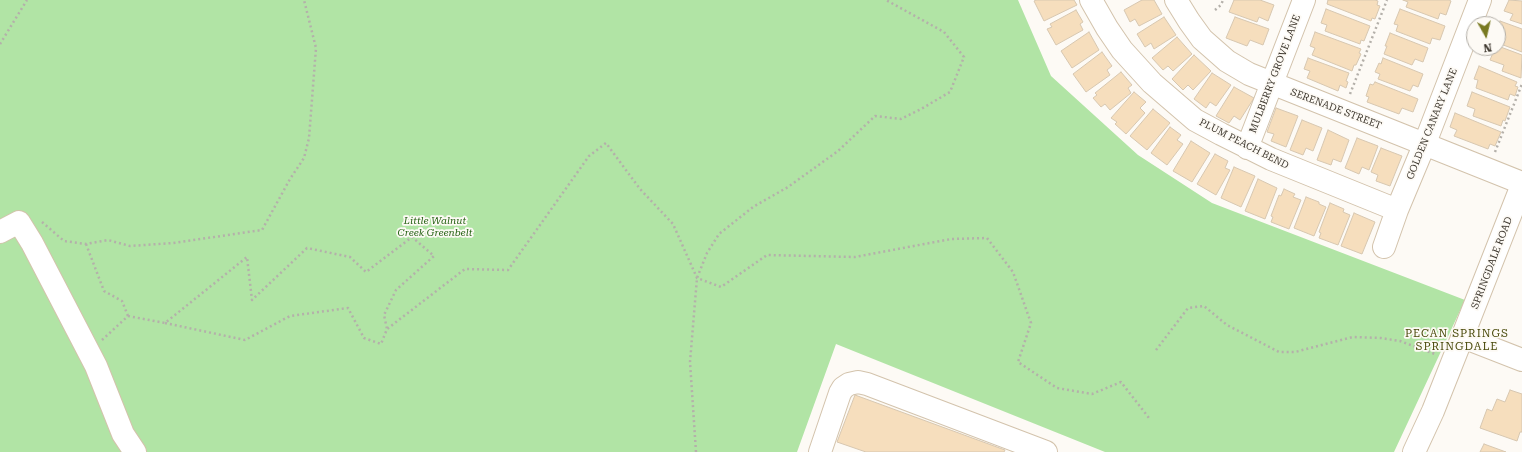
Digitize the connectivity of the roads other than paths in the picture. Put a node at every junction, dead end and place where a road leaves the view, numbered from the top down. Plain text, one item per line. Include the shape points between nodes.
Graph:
1 (1091, 0) edge
2 (1176, 0) edge
3 (1304, 0) edge
4 (1480, 0) edge
5 (1271, 83) junction
6 (1424, 143) junction
7 (1247, 148) junction
8 (1522, 184) edge
9 (1397, 210) junction
10 (0, 232) edge
11 (1384, 247) dead end
12 (1463, 337) junction
13 (1522, 360) edge
14 (135, 452) edge
15 (820, 452) edge
16 (1046, 452) edge
17 (1414, 452) edge

1 - 7 street, PLUM PEACH BEND via 1122,50 1152,83 1195,120
2 - 5 street, SERENADE STREET via 1202,40 1227,61
3 - 5 street, MULBERRY GROVE LANE
4 - 6 street, GOLDEN CANARY LANE
5 - 6 street, SERENADE STREET
5 - 7 street, MULBERRY GROVE LANE
6 - 8 street, SERENADE STREET
6 - 9 street, GOLDEN CANARY LANE
7 - 9 street, PLUM PEACH BEND
8 - 12 street, SPRINGDALE ROAD
9 - 11 street, GOLDEN CANARY LANE
10 - 14 street via 18,222 32,244 96,366 123,434
12 - 13 street
12 - 17 street, SPRINGDALE ROAD
15 - 16 street via 840,393 849,384 858,382

